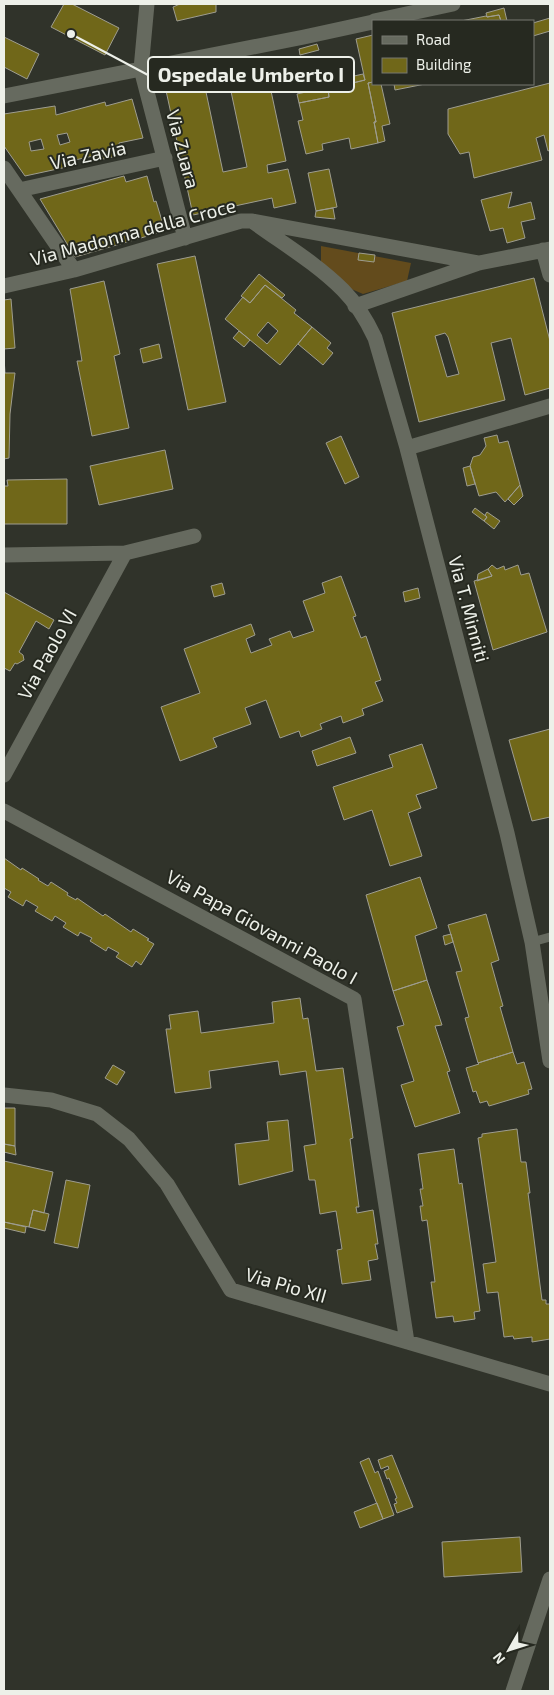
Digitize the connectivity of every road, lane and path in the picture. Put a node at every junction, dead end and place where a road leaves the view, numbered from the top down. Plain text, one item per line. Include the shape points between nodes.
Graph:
1 (147, 4) edge
2 (453, 4) edge
3 (378, 20) edge
4 (372, 21) edge
5 (142, 69) junction
6 (4, 96) edge
7 (165, 158) junction
8 (4, 168) edge
9 (19, 190) junction
10 (252, 221) junction
11 (185, 238) junction
12 (547, 249) edge
13 (479, 264) junction
14 (74, 270) junction
15 (550, 275) edge
16 (4, 286) edge
17 (355, 306) junction
18 (550, 406) edge
19 (406, 448) junction
20 (194, 536) dead end
21 (125, 553) junction
22 (4, 555) edge
23 (4, 775) edge
24 (4, 811) edge
25 (550, 937) edge
26 (532, 942) junction
27 (548, 1034) edge
28 (550, 1061) edge
29 (4, 1095) edge
30 (407, 1342) junction
31 (550, 1384) edge
32 (550, 1582) edge
33 (513, 1691) edge

1 - 5 street, Via Zuara
2 - 3 street
4 - 5 street
5 - 6 street
5 - 7 street, Via Zuara
7 - 9 street, Via Zavia
7 - 11 street, Via Zuara
8 - 9 street
9 - 14 street
10 - 11 street, Via Madonna della Croce via 241,221
10 - 13 street, Via Madonna della Croce
10 - 17 street, Via T. Minniti via 318,269 343,290
11 - 14 street, Via Madonna della Croce
12 - 13 street, Via Madonna della Croce
12 - 15 street
13 - 17 street, Via Madonna della Croce
14 - 16 street, Via Madonna della Croce
17 - 19 street, Via T. Minniti via 375,338
18 - 19 street
19 - 26 street, Via T. Minniti via 507,833
20 - 21 street
21 - 22 street
21 - 23 street, Via Paolo VI
24 - 30 street, Via Papa Giovanni Paolo I via 354,999
25 - 26 lane
26 - 27 street, Via T. Minniti
27 - 28 street, Via T. Minniti
29 - 30 street, Via Pio XII via 51,1100 97,1114 129,1139 168,1184 231,1290
30 - 31 street, Via Pio XII
32 - 33 street

